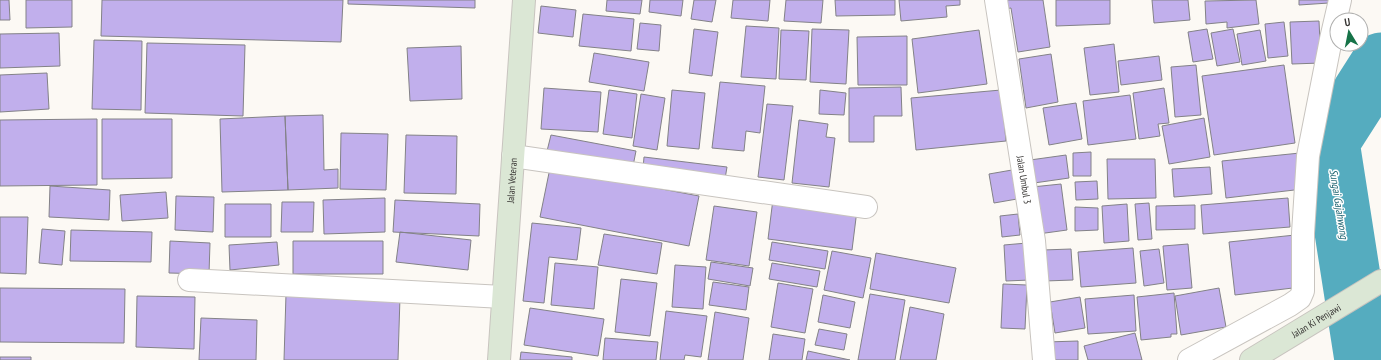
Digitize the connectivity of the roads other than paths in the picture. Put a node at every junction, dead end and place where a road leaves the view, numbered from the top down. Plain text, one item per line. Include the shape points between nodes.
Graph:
1 (524, 0) edge
2 (996, 0) edge
3 (1340, 0) edge
4 (513, 156) junction
5 (866, 207) dead end
6 (190, 280) dead end
7 (1375, 284) edge
8 (503, 297) junction
9 (499, 360) edge
10 (1044, 360) edge
11 (1189, 360) edge
12 (1251, 360) edge

1 - 4 main road, Jalan Veteran
2 - 10 street, Jalan Umbul 3 via 1034,241
3 - 11 street via 1308,156 1303,233 1304,291 1290,306
4 - 5 street
4 - 8 main road, Jalan Veteran
6 - 8 street
7 - 12 main road, Jalan Ki Penjawi
8 - 9 main road, Jalan Veteran

